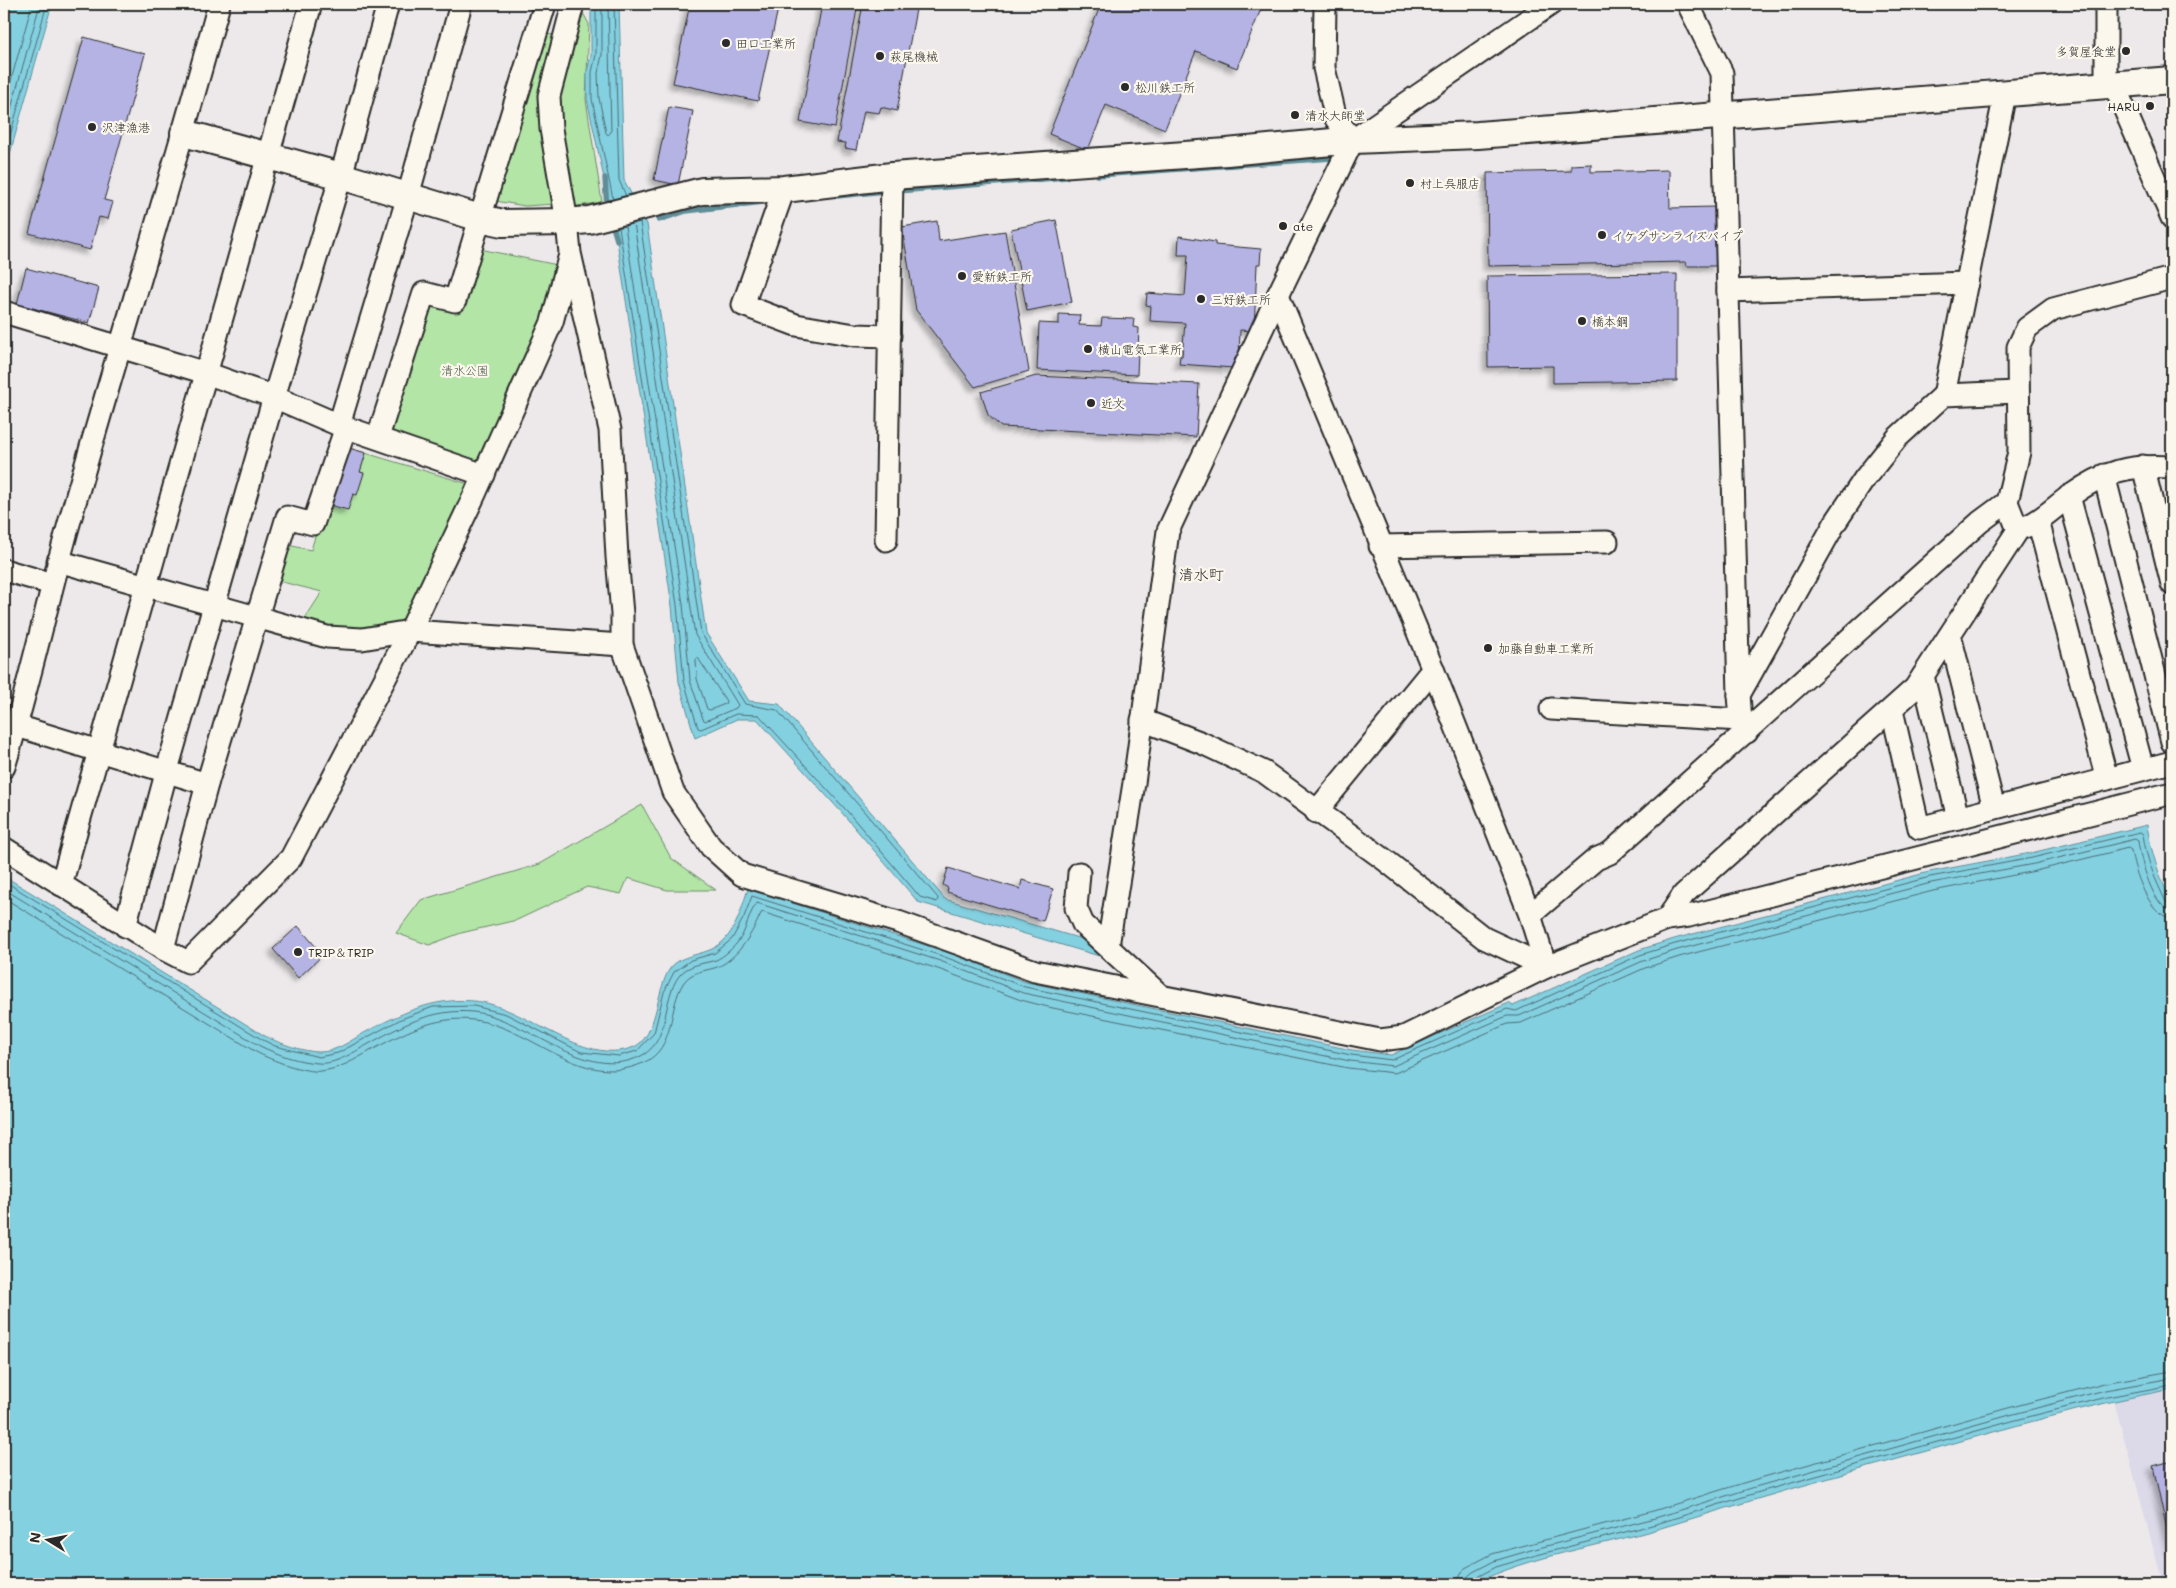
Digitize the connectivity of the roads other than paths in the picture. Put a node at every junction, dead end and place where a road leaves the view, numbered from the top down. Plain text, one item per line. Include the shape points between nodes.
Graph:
1 (219, 4) edge
2 (311, 4) edge
3 (388, 4) edge
4 (461, 4) edge
5 (545, 4) edge
6 (573, 4) edge
7 (1325, 4) edge
8 (1551, 4) edge
9 (1688, 4) edge
10 (2106, 4) edge
11 (2172, 80) edge
12 (2110, 85) junction
13 (2005, 94) junction
14 (1722, 116) junction
15 (184, 133) junction
16 (1353, 140) junction
17 (268, 155) junction
18 (342, 176) junction
19 (892, 176) junction
20 (784, 189) junction
21 (408, 196) junction
22 (480, 218) junction
23 (2172, 218) edge
24 (567, 222) junction
25 (570, 253) junction
26 (2172, 278) edge
27 (1967, 283) junction
28 (1728, 291) junction
29 (1278, 295) junction
30 (4, 312) edge
31 (890, 336) junction
32 (120, 345) junction
33 (206, 373) junction
34 (2018, 392) junction
35 (1944, 395) junction
36 (274, 396) junction
37 (342, 426) junction
38 (378, 437) junction
39 (2143, 466) junction
40 (2172, 467) edge
41 (484, 475) junction
42 (2104, 475) junction
43 (2069, 496) junction
44 (2007, 502) junction
45 (2038, 521) junction
46 (2018, 530) junction
47 (886, 540) dead end
48 (1607, 542) dead end
49 (1380, 546) junction
50 (58, 561) junction
51 (4, 570) edge
52 (52, 584) junction
53 (2172, 584) edge
54 (145, 585) junction
55 (216, 606) junction
56 (258, 616) junction
57 (410, 631) junction
58 (1950, 636) junction
59 (622, 645) junction
60 (1433, 669) junction
61 (1923, 676) junction
62 (1739, 695) junction
63 (1551, 709) dead end
64 (1892, 710) junction
65 (1142, 720) junction
66 (16, 726) junction
67 (1744, 726) junction
68 (2172, 742) edge
69 (100, 749) junction
70 (2172, 762) edge
71 (4, 767) edge
72 (167, 770) junction
73 (2143, 770) junction
74 (2107, 779) junction
75 (207, 784) junction
76 (2172, 793) edge
77 (1994, 808) junction
78 (1316, 812) junction
79 (1958, 818) junction
80 (4, 848) edge
81 (1079, 873) dead end
82 (61, 885) junction
83 (1530, 915) junction
84 (1667, 919) junction
85 (125, 926) junction
86 (1108, 946) junction
87 (164, 949) junction
88 (1546, 967) junction
89 (1161, 996) junction

1 - 15 street
2 - 17 street
3 - 18 street
4 - 21 street
5 - 22 street
6 - 24 street via 549,96 551,130
7 - 16 street via 1324,68 1336,119
8 - 16 street
9 - 14 street via 1722,73
10 - 12 street
11 - 12 street
12 - 13 street
12 - 23 street
13 - 14 street
13 - 27 street
14 - 16 street via 1478,136
14 - 28 street
15 - 17 street
15 - 32 street
16 - 19 street via 1199,155
16 - 29 street
17 - 18 street
17 - 33 street
18 - 21 street
18 - 36 street
19 - 20 street
19 - 31 street
20 - 24 street via 702,191
20 - 31 street via 743,305 796,325 855,335
21 - 22 street
21 - 37 street
22 - 24 street via 503,222
22 - 38 street via 455,301 424,293
24 - 25 street
25 - 41 street via 552,322
25 - 59 street via 610,430
26 - 34 street via 2052,309 2039,318 2027,328 2018,347
27 - 28 street
27 - 35 street
28 - 62 street
29 - 49 street
29 - 65 street via 1168,531
30 - 32 street
31 - 47 street
32 - 33 street
32 - 50 street
33 - 36 street
33 - 54 street
34 - 35 street
34 - 44 street via 2019,452
35 - 62 street via 1897,438 1864,478 1835,523
36 - 37 street
36 - 55 street
37 - 38 street
37 - 56 street via 313,524 287,517
38 - 41 street
39 - 40 street
39 - 42 street
39 - 53 street
41 - 57 street
42 - 43 street
42 - 68 street
43 - 45 street
43 - 73 street
44 - 46 street
44 - 67 street
45 - 46 street
45 - 74 street
46 - 58 street
48 - 49 street
49 - 60 street
50 - 52 street
50 - 54 street
51 - 52 street
52 - 66 street
54 - 55 street
54 - 69 street
55 - 56 street
55 - 72 street
56 - 57 street via 326,637 362,639
56 - 75 street
57 - 59 street
57 - 87 street via 291,858 188,962
58 - 61 street
58 - 77 street
59 - 89 street via 673,792 711,847 742,875 898,922 1035,972
60 - 78 street
60 - 83 street
61 - 64 street
61 - 79 street
62 - 67 street
63 - 67 street
64 - 79 street via 1919,828
64 - 84 street via 1684,894
65 - 78 street via 1264,772
65 - 86 street
66 - 69 street
66 - 71 street
67 - 83 street via 1610,853 1596,859
69 - 72 street
69 - 82 street
70 - 73 street
72 - 75 street
72 - 85 street
73 - 74 street
74 - 77 street
75 - 87 street
76 - 84 street
77 - 79 street
78 - 88 street via 1385,860 1484,938
80 - 82 street
81 - 86 street via 1076,908 1083,924
82 - 85 street
83 - 88 street
84 - 88 street
85 - 87 street
86 - 89 street
88 - 89 street via 1404,1037 1380,1040

